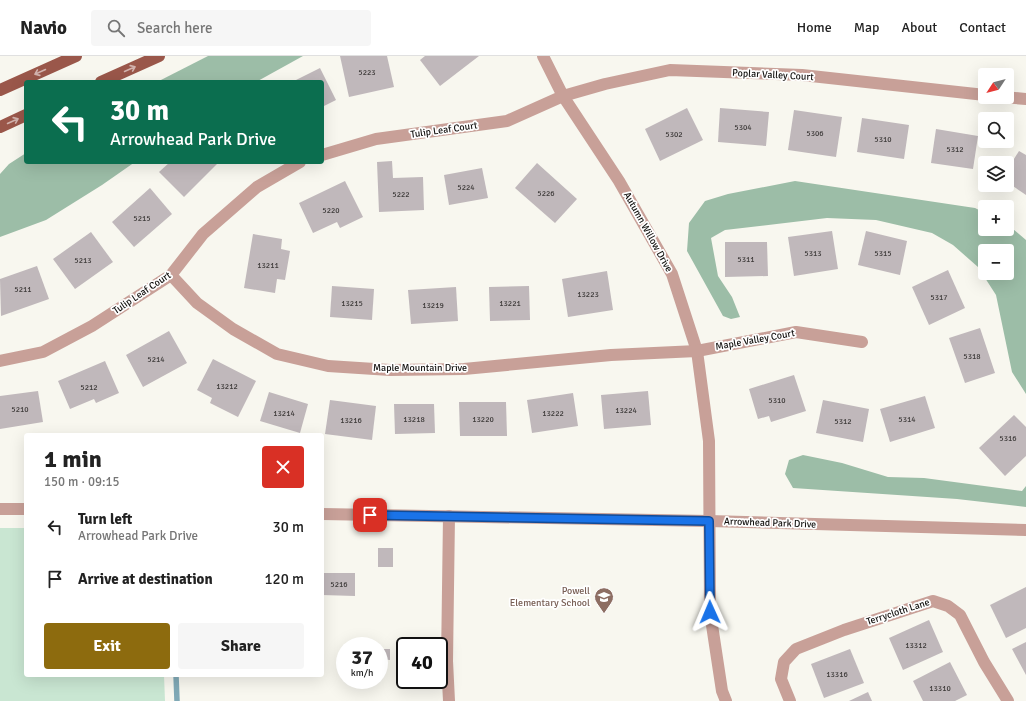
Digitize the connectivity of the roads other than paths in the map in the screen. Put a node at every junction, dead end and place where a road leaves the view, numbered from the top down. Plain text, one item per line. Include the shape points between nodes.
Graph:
1 (76, 56) edge
2 (159, 56) edge
3 (544, 56) edge
4 (105, 80) edge
5 (0, 90) edge
6 (978, 94) edge
7 (563, 96) junction
8 (1014, 98) edge
9 (1026, 100) edge
10 (24, 116) edge
11 (0, 127) edge
12 (324, 154) edge
13 (297, 164) edge
14 (171, 275) junction
15 (862, 342) dead end
16 (697, 351) junction
17 (0, 362) edge
18 (0, 509) edge
19 (24, 510) edge
20 (324, 514) edge
21 (449, 516) junction
22 (709, 521) junction
23 (1026, 530) edge
24 (449, 701) edge
25 (726, 701) edge
26 (790, 701) edge
27 (1008, 701) edge

1 -> 5 main road
4 -> 2 main road
3 - 7 street, Autumn Willow Drive
6 - 7 street, Poplar Valley Court via 802,75 670,70
7 - 12 street, Tulip Leaf Court via 507,121 376,139
7 - 16 street, Autumn Willow Drive via 619,181 672,274
8 - 9 street
11 -> 10 main road
13 - 14 street, Tulip Leaf Court via 257,187 203,234
14 - 16 street, Maple Mountain Drive via 197,303 232,329 277,354 328,366 390,370 464,369 611,354
14 - 17 street, Tulip Leaf Court via 92,326 43,352
15 - 16 street, Maple Valley Court via 796,332
16 - 22 street, Autumn Willow Drive via 709,441
18 - 19 street
20 - 21 street, Arrowhead Park Drive
21 - 22 street, Arrowhead Park Drive
21 - 24 street
22 - 23 street, Arrowhead Park Drive
22 - 25 street, Autumn Willow Drive via 710,612 722,692
26 - 27 street, Terrycloth Lane via 781,679 784,662 796,649 934,600 960,615

